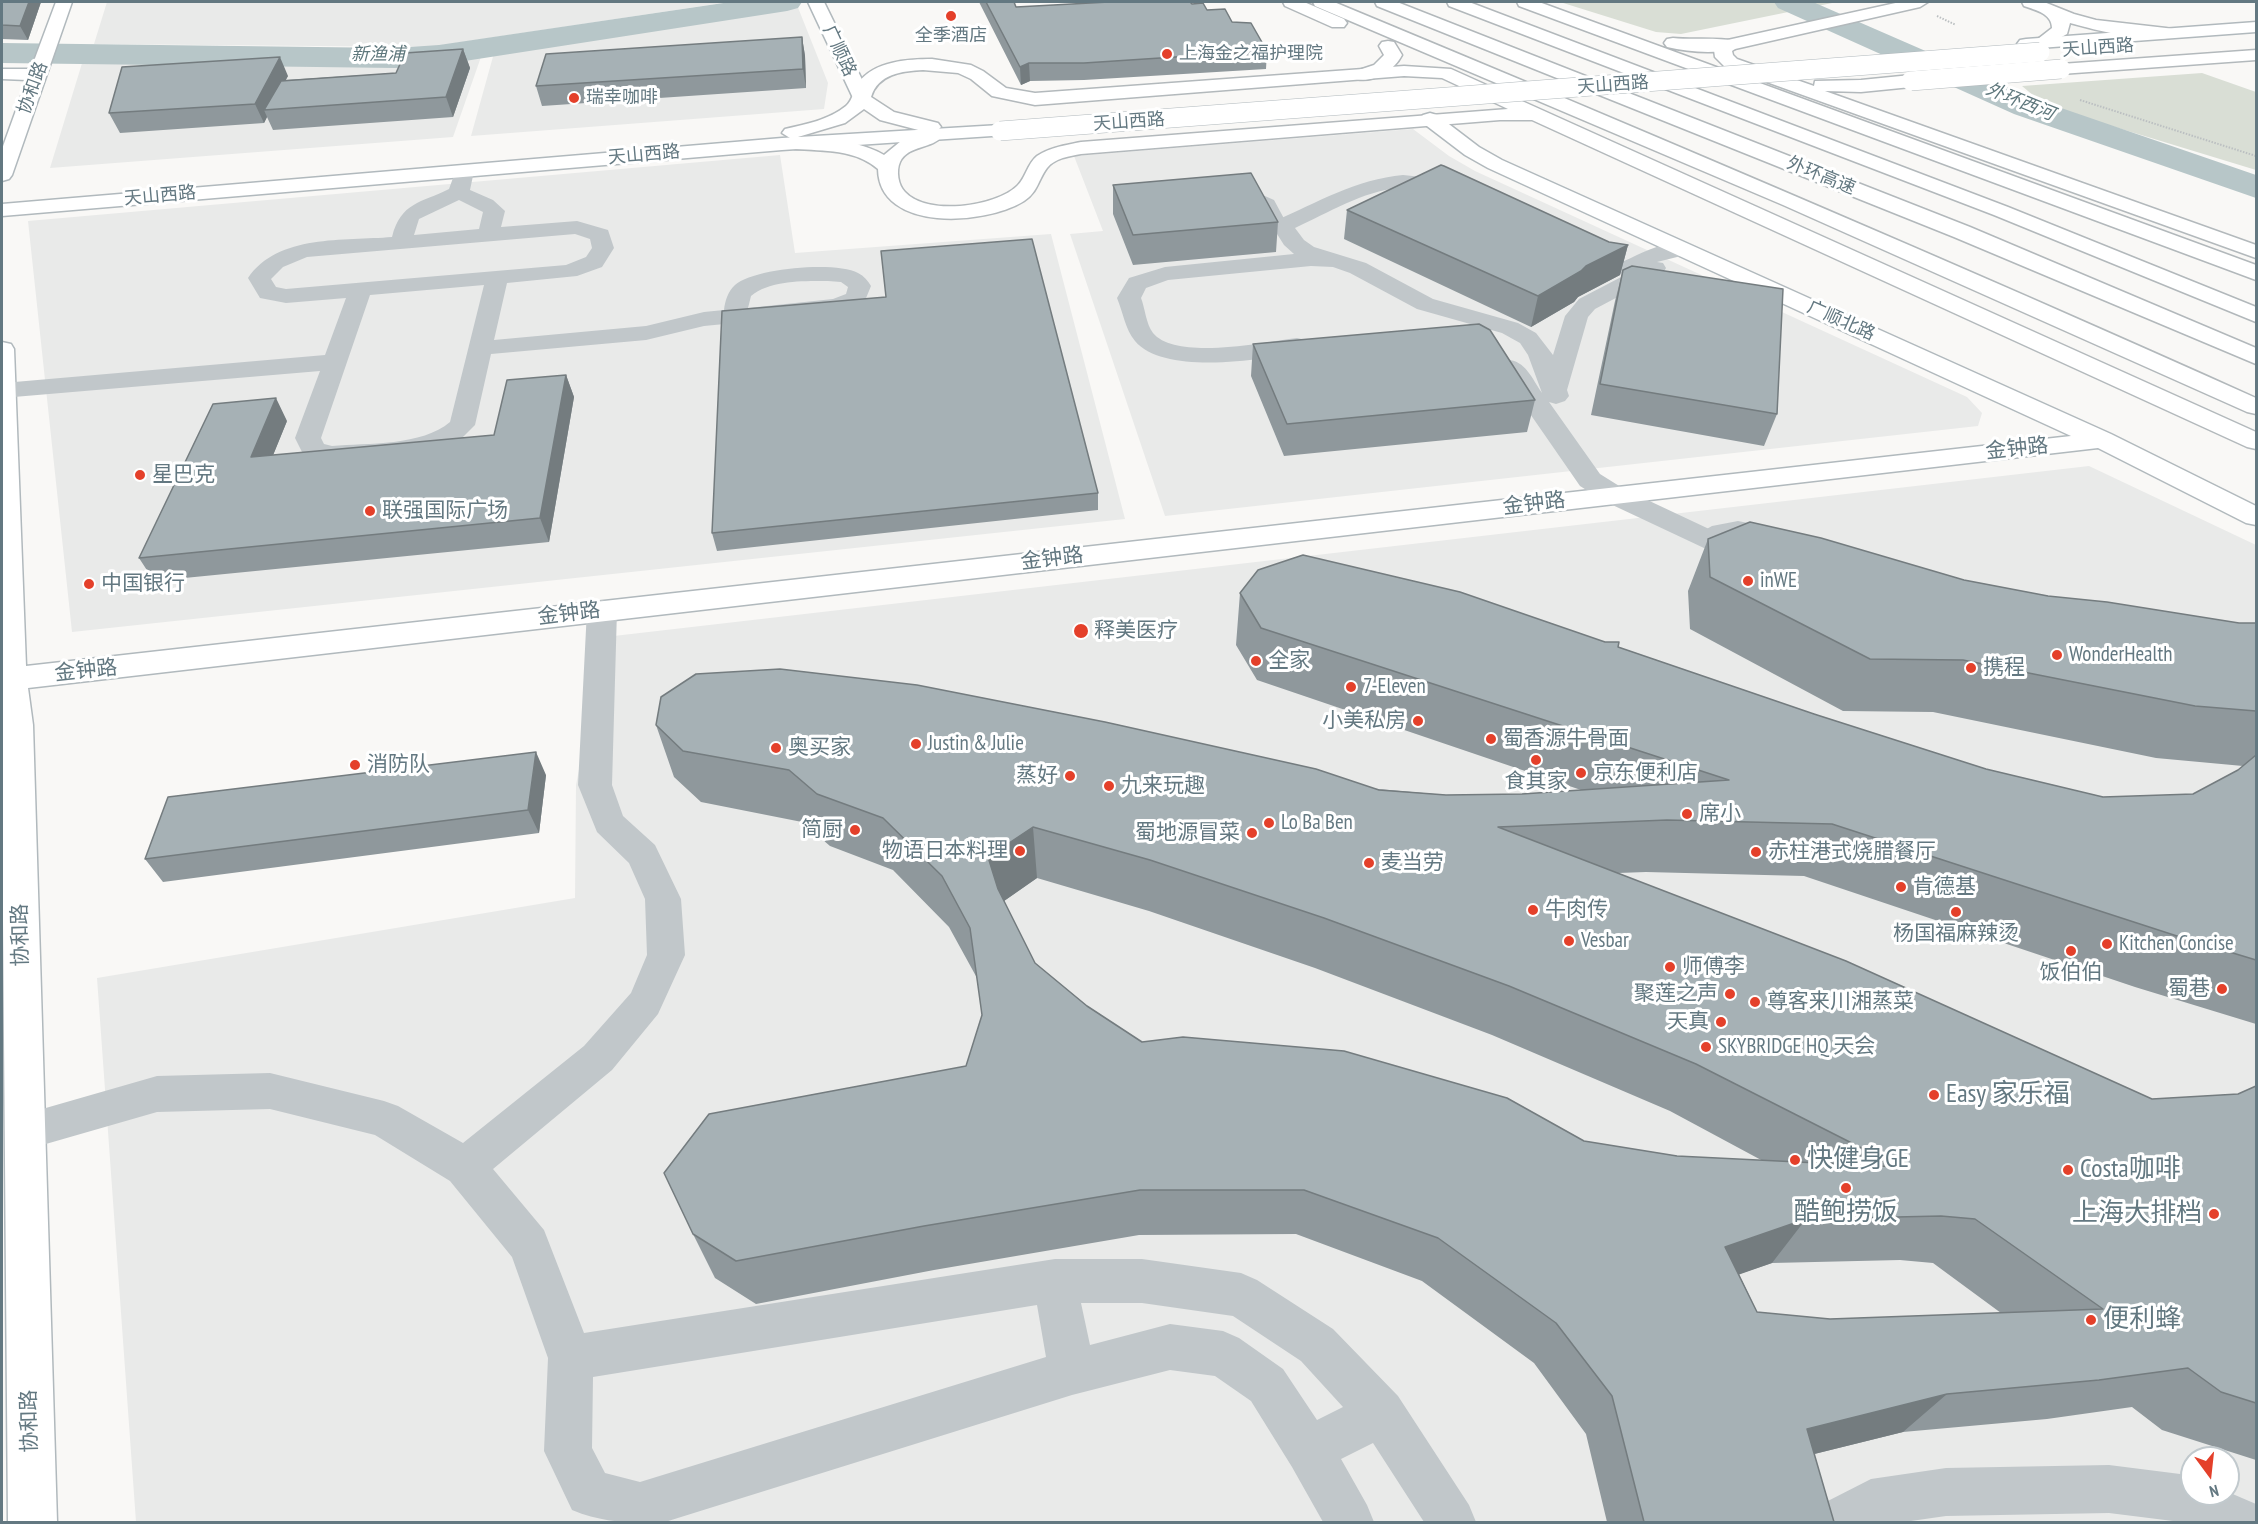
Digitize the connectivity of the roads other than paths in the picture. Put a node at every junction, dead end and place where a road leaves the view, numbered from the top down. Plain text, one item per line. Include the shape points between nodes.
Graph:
1 (64, 2) edge
2 (1291, 2) edge
3 (1321, 2) edge
4 (1383, 2) edge
5 (1455, 2) edge
6 (1525, 2) edge
7 (1537, 2) edge
8 (1920, 2) edge
9 (2030, 2) edge
10 (817, 3) edge
11 (2055, 13) junction
12 (2256, 27) edge
13 (2166, 33) junction
14 (2256, 36) edge
15 (1388, 46) junction
16 (2036, 46) junction
17 (1730, 54) junction
18 (2256, 55) edge
19 (40, 69) junction
20 (2, 74) edge
21 (1362, 75) junction
22 (1454, 76) junction
23 (1770, 76) junction
24 (1861, 86) junction
25 (863, 100) junction
26 (1506, 108) junction
27 (1871, 112) junction
28 (1430, 119) junction
29 (932, 132) junction
30 (793, 138) junction
31 (887, 167) junction
32 (464, 171) junction
33 (2, 175) edge
34 (1241, 191) edge
35 (2, 192) edge
36 (459, 192) junction
37 (1470, 199) edge
38 (2, 210) edge
39 (1283, 226) junction
40 (489, 235) junction
41 (401, 242) junction
42 (1567, 245) edge
43 (1681, 249) junction
44 (2256, 252) edge
45 (1336, 260) junction
46 (2256, 273) edge
47 (495, 285) junction
48 (358, 298) junction
49 (736, 315) edge
50 (2256, 315) edge
51 (1322, 343) edge
52 (2, 348) edge
53 (481, 348) junction
54 (1490, 351) edge
55 (2256, 357) edge
56 (334, 362) junction
57 (1554, 390) junction
58 (3, 391) edge
59 (2256, 407) edge
60 (2102, 440) junction
61 (2256, 441) edge
62 (1614, 495) junction
63 (2256, 517) edge
64 (1703, 535) junction
65 (1771, 535) edge
66 (1774, 568) edge
67 (603, 610) junction
68 (6, 680) edge
69 (25, 1131) junction
70 (465, 1167) junction
71 (1055, 1281) junction
72 (571, 1358) junction
73 (1072, 1372) junction
74 (1381, 1413) junction
75 (1309, 1450) junction
76 (32, 1522) edge
77 (1350, 1522) edge
78 (1452, 1522) edge
79 (1837, 1522) edge
80 (2240, 1522) edge

1 - 19 main road, 协和路
2 - 15 main road
3 - 59 main road via 1554,99
4 - 55 main road, 外环高速 via 1962,232
5 - 50 main road, 外环高速 via 1990,207
6 - 46 main road
7 - 17 main road via 1673,43
8 - 17 main road via 1812,26
9 - 11 main road
10 - 25 main road, 广顺路
11 - 13 main road via 2104,26
11 - 16 main road via 2061,30
12 - 13 main road, 天山西路
13 - 16 main road, 天山西路
14 - 16 main road, 天山西路
15 - 21 main road via 1393,55 1389,62
15 - 22 main road
16 - 29 main road, 天山西路, bridge
17 - 23 main road
18 - 24 main road, bridge
19 - 20 main road
19 - 33 main road, 协和路
21 - 22 main road via 1426,71
21 - 25 main road via 1035,99 998,92 963,69 922,65 877,75 866,87
22 - 26 main road
23 - 24 main road via 1817,85
23 - 27 main road
24 - 27 main road via 1855,93
25 - 29 main road via 887,116
25 - 30 main road via 838,119
26 - 28 main road
26 - 61 main road via 1553,121
27 - 44 main road
28 - 31 main road via 1081,148 1044,160 1030,184 1015,197 962,212 932,210 904,202 891,188
28 - 43 main road, 广顺北路 via 1495,164
29 - 30 main road, 天山西路
29 - 31 main road via 900,150
30 - 31 main road via 862,151
30 - 32 main road, 天山西路
30 - 35 main road, 天山西路
32 - 36 street
32 - 38 main road, 天山西路
34 - 39 lane via 1270,202
36 - 40 street via 487,203 494,211
36 - 41 street via 420,209 409,219
37 - 39 street via 1425,183 1396,182 1371,188
39 - 45 street via 1293,244 1308,253
40 - 41 street
40 - 47 street via 577,227 600,235 603,248 594,262 569,271
41 - 48 street via 303,251 275,262 259,278 268,292 286,296
42 - 43 street via 1622,268
43 - 57 street via 1669,261 1587,304 1577,316
43 - 60 main road, 广顺北路
45 - 51 street via 1165,274 1137,283 1129,298 1144,338 1162,351 1194,356
45 - 57 street via 1425,303 1510,328 1528,338 1540,354
47 - 48 street
47 - 53 street
48 - 56 street
49 - 53 street via 646,333
52 - 58 main road, 协和路
53 - 56 street via 462,425 447,438 421,447 332,454 312,450 308,438
54 - 62 street via 1514,370 1590,480
56 - 58 street
57 - 62 street via 1559,406 1609,478
58 - 68 main road, 协和路
60 - 62 main road, 金钟路
60 - 63 main road, 广顺北路
62 - 64 street
62 - 67 main road, 金钟路
64 - 65 lane via 1734,524
64 - 66 street
67 - 68 main road, 金钟路
67 - 70 street via 594,785 609,823 643,855 663,900 666,955 645,1003 598,1058
68 - 69 main road, 协和路 via 17,725
69 - 70 street via 157,1094 270,1091 384,1119
69 - 76 main road, 协和路
70 - 72 street via 529,1245
71 - 72 street
71 - 73 street
71 - 74 street via 1142,1281 1241,1295 1317,1345
72 - 73 street via 568,1451 589,1493 640,1506
73 - 75 street via 1170,1347 1224,1354 1267,1385
74 - 75 street
74 - 78 street
75 - 77 street
79 - 80 street via 1871,1503 1946,1492 2109,1489 2188,1499

